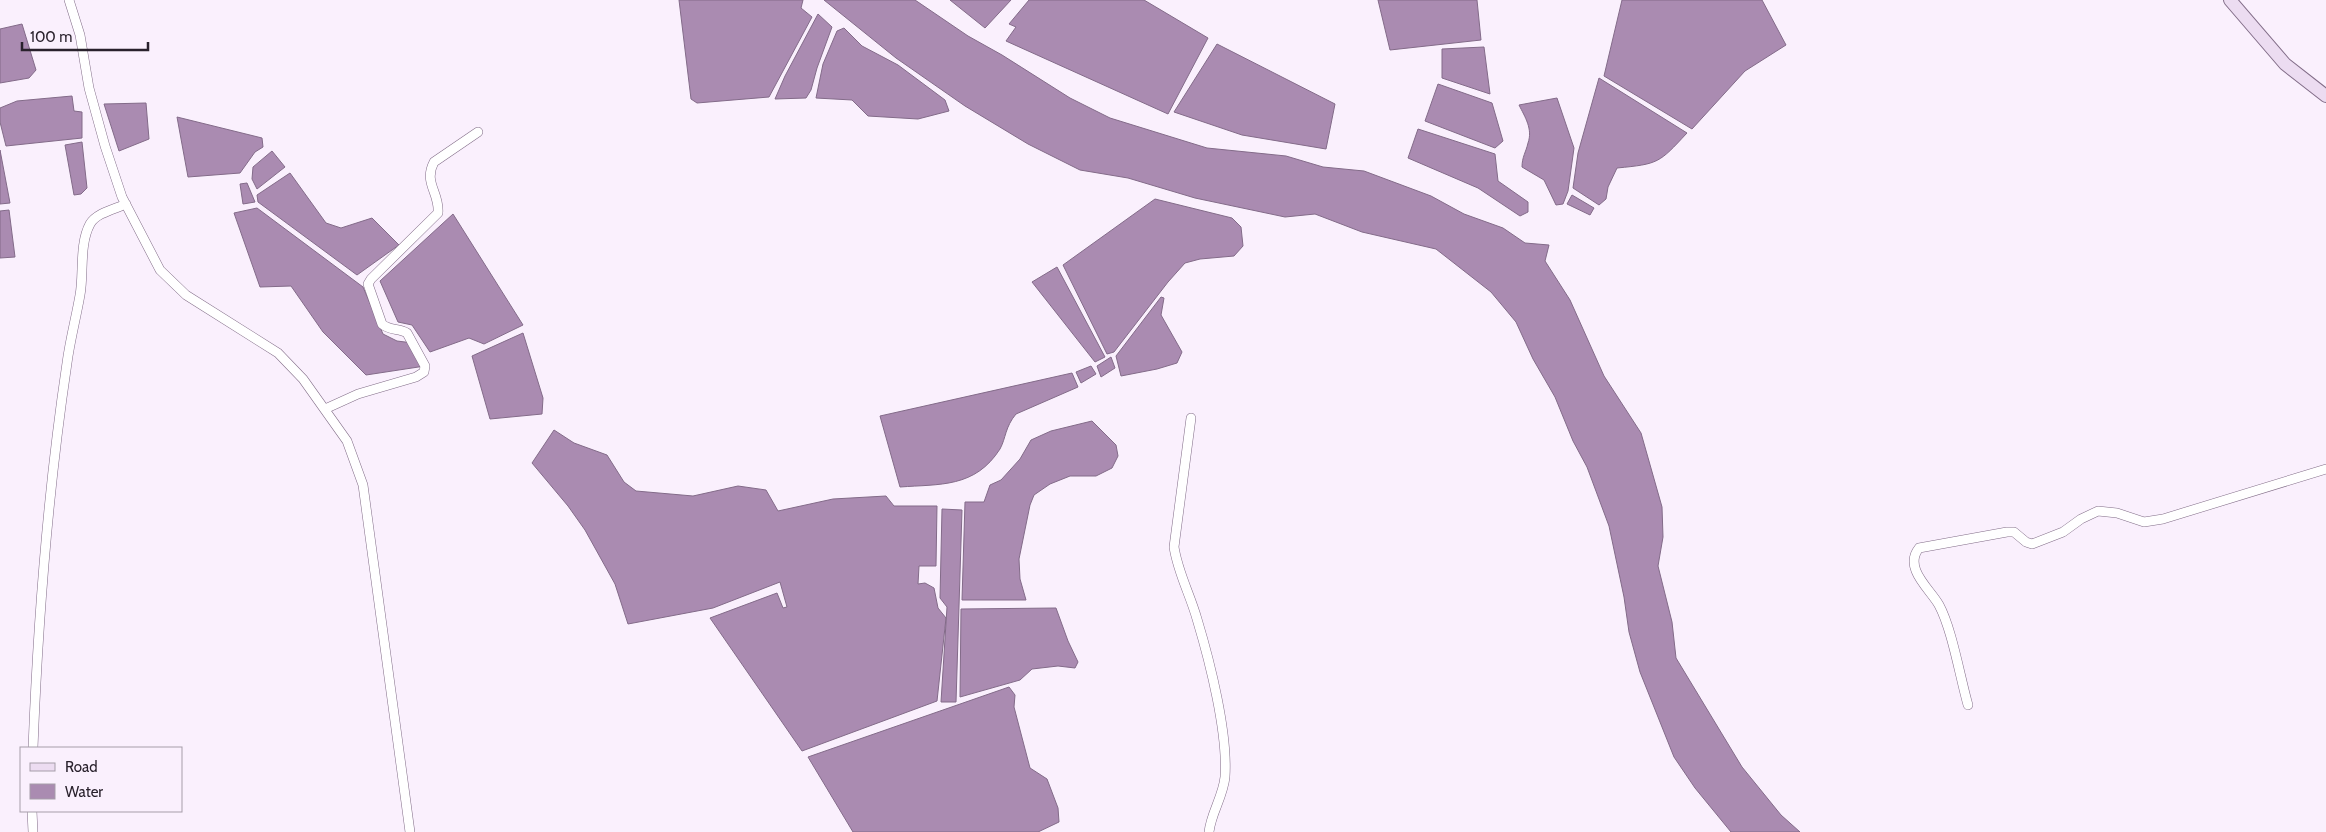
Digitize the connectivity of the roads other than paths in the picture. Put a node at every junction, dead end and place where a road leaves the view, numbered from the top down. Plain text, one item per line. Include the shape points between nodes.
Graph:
1 (69, 0) edge
2 (2230, 0) edge
3 (2326, 96) edge
4 (478, 132) dead end
5 (126, 204) junction
6 (325, 409) junction
7 (1191, 418) dead end
8 (2326, 469) edge
9 (1968, 705) dead end
10 (33, 747) edge
11 (32, 812) edge
12 (33, 832) edge
13 (410, 832) edge
14 (1209, 832) edge

1 - 5 street via 80,36 88,88
2 - 3 street via 2284,64
4 - 6 street via 434,162 429,179 439,205 438,213 368,284 382,324 388,329 407,333 425,366 424,372
5 - 6 street via 160,270 186,295 278,353
5 - 10 street via 96,218 90,224 85,242 47,533 39,617
6 - 13 street via 347,441 363,485
7 - 14 street via 1174,547 1177,568 1197,618 1222,729 1225,777
8 - 9 street via 2162,519 2144,522 2098,511 2063,532 2032,544 2014,532 2007,532 1919,548 1914,560 1917,576 1940,606
11 - 12 street

